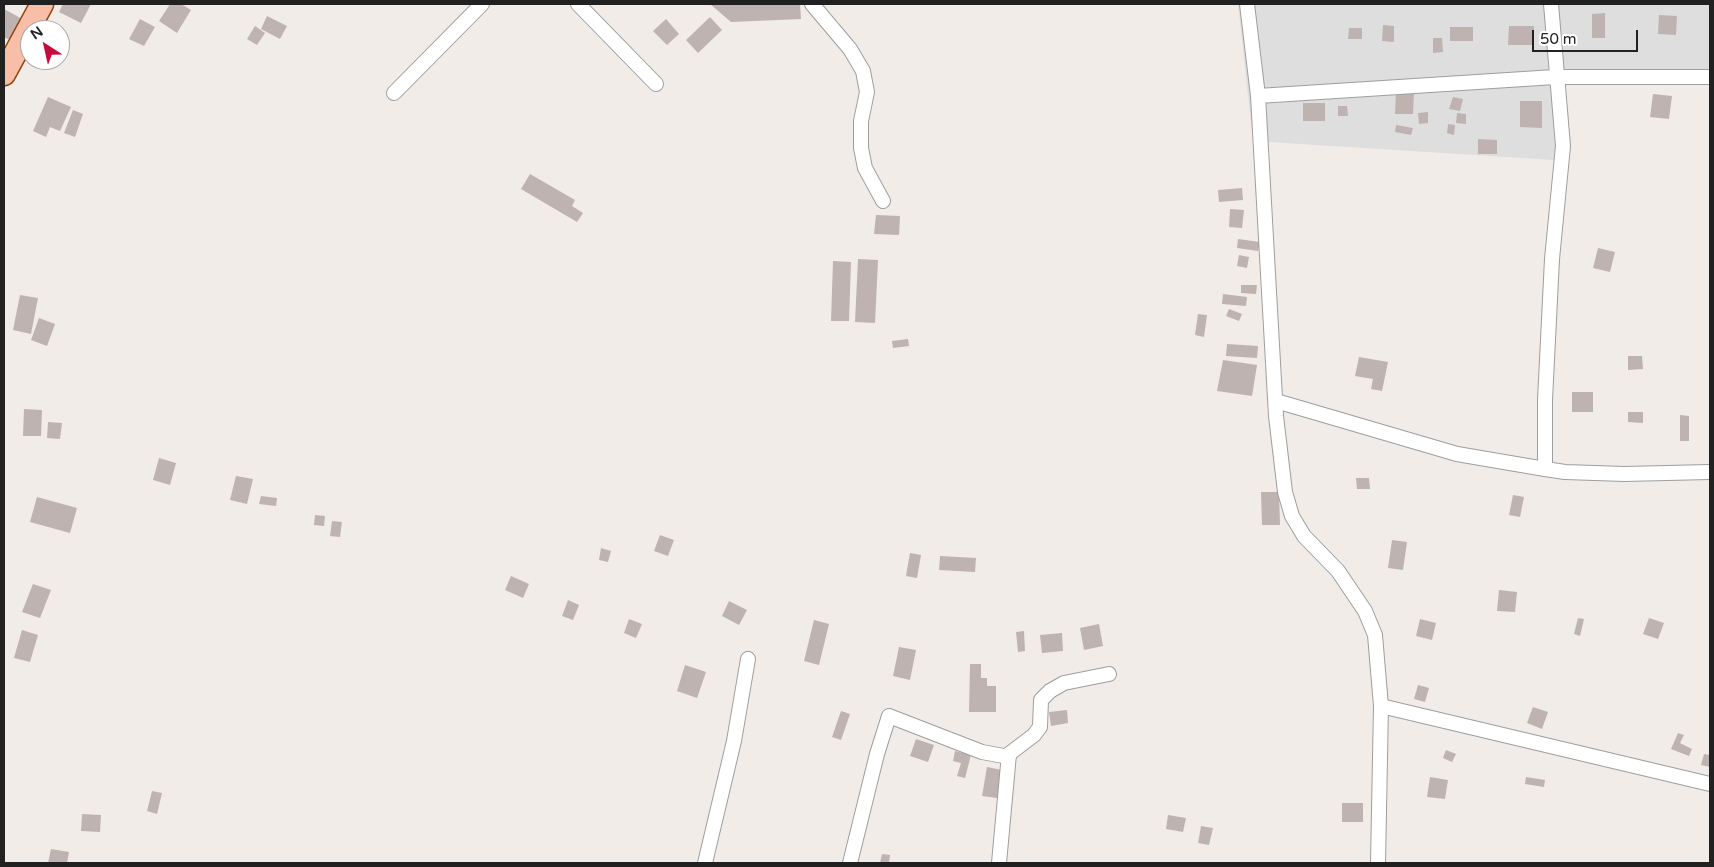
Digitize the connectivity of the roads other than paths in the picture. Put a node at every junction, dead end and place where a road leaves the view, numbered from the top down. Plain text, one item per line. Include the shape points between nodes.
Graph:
1 (42, 4) edge
2 (482, 4) edge
3 (578, 4) edge
4 (812, 4) edge
5 (1247, 4) edge
6 (1551, 4) edge
7 (4, 74) edge
8 (1556, 77) junction
9 (1710, 77) edge
10 (656, 84) dead end
11 (394, 93) dead end
12 (1258, 96) junction
13 (883, 201) dead end
14 (1276, 401) junction
15 (1545, 469) junction
16 (1710, 472) edge
17 (748, 659) dead end
18 (1109, 674) dead end
19 (1381, 706) junction
20 (1009, 757) junction
21 (1710, 784) edge
22 (704, 863) edge
23 (850, 863) edge
24 (999, 863) edge
25 (1378, 863) edge

1 - 7 main road
2 - 11 street
3 - 10 street
4 - 13 street via 850,49 863,71 867,92 861,121 861,148 866,168
5 - 12 street
6 - 8 street
8 - 9 street
8 - 12 street
8 - 15 street via 1563,146 1552,259
12 - 14 street
14 - 15 street via 1457,454
14 - 19 street via 1285,492 1292,516 1304,536 1338,571 1365,611 1375,635
15 - 16 street via 1624,474
17 - 22 street via 734,741
18 - 20 street via 1064,682 1050,691 1041,700 1040,727
19 - 21 street
19 - 25 street
20 - 23 street via 982,752 889,716
20 - 24 street

